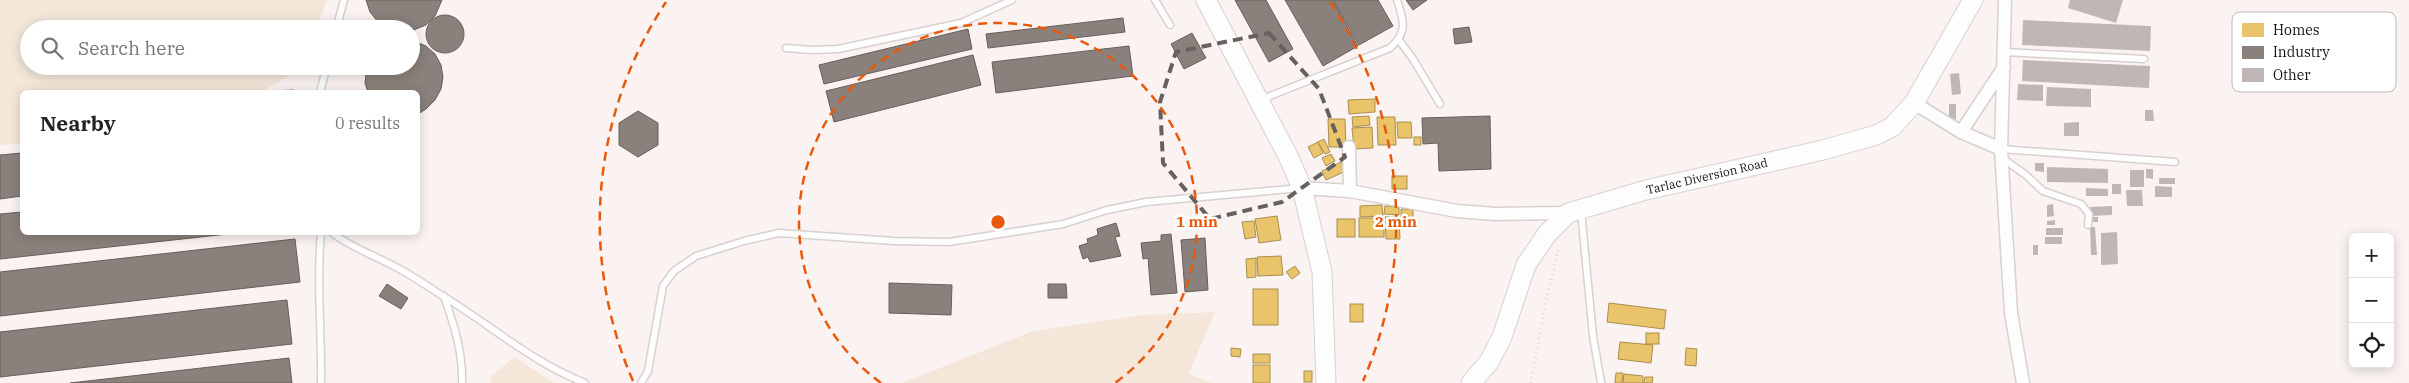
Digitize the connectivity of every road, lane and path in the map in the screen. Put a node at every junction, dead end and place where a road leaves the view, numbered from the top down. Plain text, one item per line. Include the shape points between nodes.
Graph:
1 (344, 0) edge
2 (1012, 0) edge
3 (1155, 0) edge
4 (1206, 0) edge
5 (1397, 0) edge
6 (1973, 0) edge
7 (2005, 0) edge
8 (338, 20) edge
9 (1170, 25) dead end
10 (1399, 40) junction
11 (786, 48) dead end
12 (2004, 52) junction
13 (2144, 58) dead end
14 (2004, 66) junction
15 (324, 75) edge
16 (320, 90) edge
17 (1259, 100) junction
18 (1914, 103) junction
19 (1440, 104) dead end
20 (1961, 132) junction
21 (1349, 147) dead end
22 (2001, 153) junction
23 (2175, 162) dead end
24 (1302, 188) junction
25 (1350, 191) junction
26 (1574, 210) junction
27 (2088, 225) dead end
28 (321, 235) edge
29 (335, 235) edge
30 (1560, 242) dead end
31 (444, 296) junction
32 (1601, 382) edge
33 (322, 383) edge
34 (462, 383) edge
35 (585, 383) edge
36 (641, 383) edge
37 (1326, 383) edge
38 (1472, 383) edge
39 (1531, 383) edge
40 (2023, 383) edge

1 - 8 lane
2 - 11 lane via 961,23 826,50
3 - 9 lane
4 - 17 main road
5 - 10 lane via 1404,19
6 - 18 main road, Tarlac Diversion Road
7 - 12 street
10 - 17 lane via 1390,48 1345,68
10 - 19 lane
12 - 13 lane
12 - 14 street
14 - 20 street
14 - 22 street
15 - 16 lane
17 - 24 main road
18 - 20 street
18 - 26 main road, Tarlac Diversion Road via 1892,127 1876,135
20 - 22 street
21 - 25 street
22 - 23 lane
22 - 27 lane via 2043,191 2081,204 2088,214
22 - 40 street via 2011,313
24 - 25 street
24 - 36 lane via 1146,202 1063,224 949,242 894,242 779,234 744,241 696,256 674,272 663,286 648,371
24 - 37 main road via 1322,272
25 - 26 street via 1458,211 1495,214
26 - 32 lane
26 - 38 main road via 1547,234 1526,265 1502,337 1489,362
28 - 33 lane via 318,266
29 - 31 lane via 352,248 393,265
30 - 39 path
31 - 34 lane via 456,331
31 - 35 lane via 515,344

